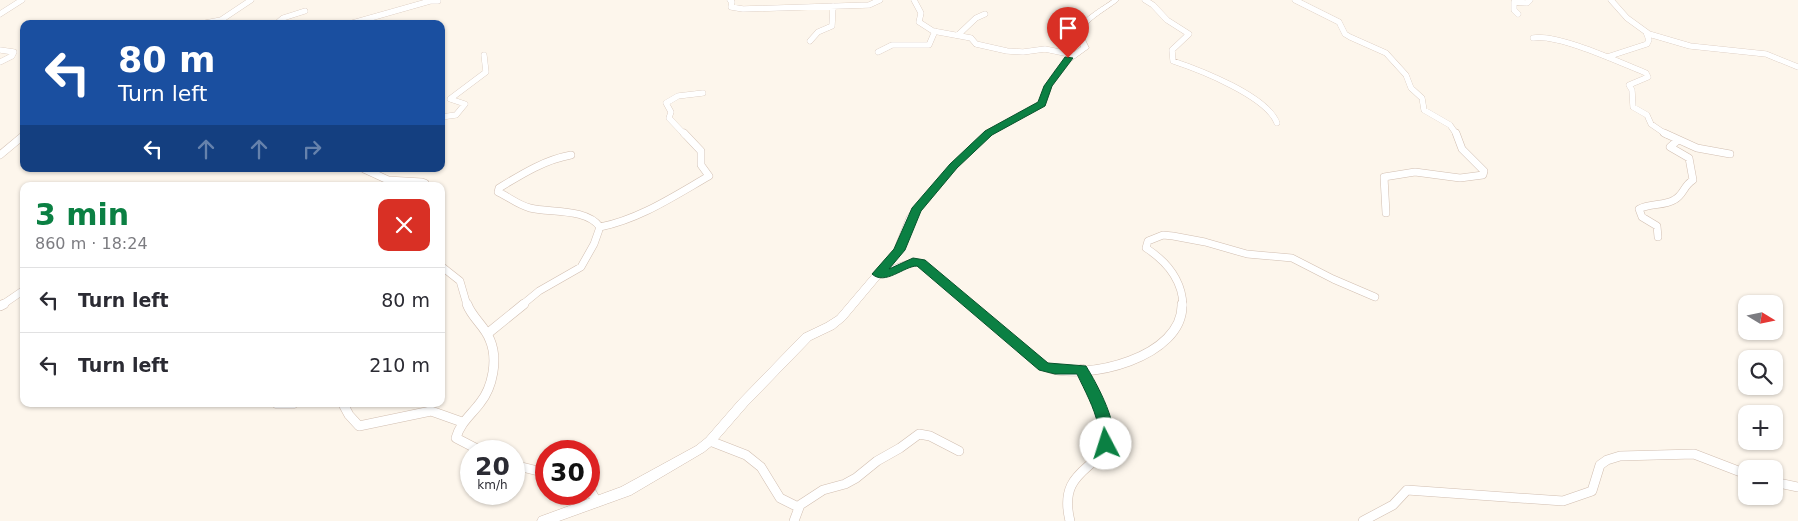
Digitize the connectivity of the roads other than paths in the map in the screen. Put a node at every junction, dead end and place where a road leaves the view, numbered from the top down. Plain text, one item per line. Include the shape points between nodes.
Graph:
1 (22, 0) edge
2 (251, 0) edge
3 (730, 0) edge
4 (880, 0) edge
5 (914, 0) edge
6 (1116, 0) edge
7 (1145, 0) edge
8 (1295, 0) edge
9 (1530, 0) edge
10 (1613, 0) edge
11 (438, 1) edge
12 (833, 6) junction
13 (305, 11) dead end
14 (0, 14) edge
15 (985, 14) dead end
16 (1518, 14) dead end
17 (221, 20) edge
18 (281, 20) edge
19 (363, 20) edge
20 (935, 31) junction
21 (1646, 32) junction
22 (958, 35) junction
23 (1533, 38) dead end
24 (810, 41) dead end
25 (0, 50) edge
26 (878, 52) dead end
27 (484, 55) dead end
28 (1074, 55) junction
29 (1607, 56) junction
30 (0, 62) edge
31 (1798, 66) edge
32 (703, 93) dead end
33 (445, 117) edge
34 (1277, 123) dead end
35 (20, 138) edge
36 (1678, 140) junction
37 (1730, 154) dead end
38 (0, 155) edge
39 (571, 155) dead end
40 (371, 172) edge
41 (422, 182) edge
42 (1386, 213) dead end
43 (600, 227) junction
44 (1658, 236) dead end
45 (445, 269) edge
46 (878, 274) junction
47 (20, 293) edge
48 (1375, 297) dead end
49 (0, 306) edge
50 (487, 334) junction
51 (1082, 370) junction
52 (344, 407) edge
53 (462, 422) junction
54 (460, 440) edge
55 (710, 440) junction
56 (959, 451) dead end
57 (1738, 471) edge
58 (1783, 484) edge
59 (1798, 487) edge
60 (600, 501) edge
61 (589, 505) edge
62 (798, 508) junction
63 (544, 521) edge
64 (794, 521) edge
65 (1070, 521) edge
66 (1363, 521) edge

1 - 14 street
2 - 17 street
3 - 12 street via 731,7 741,9
4 - 12 street via 869,5
5 - 20 street via 921,13 919,22
6 - 28 street via 1094,14 1082,27 1080,32 1085,48
7 - 34 street via 1189,34 1172,50 1173,61 1197,69 1256,99
8 - 42 street via 1339,22 1350,37 1386,53 1422,98 1424,110 1450,125 1462,150 1484,171 1484,175 1474,177 1420,172 1384,177
9 - 16 street via 1527,3 1514,2 1514,10
10 - 21 street via 1627,18
11 - 19 street
12 - 24 street via 832,26 820,31
13 - 18 street
15 - 22 street
20 - 22 street
20 - 26 street via 929,45 892,45
21 - 29 street via 1647,44
21 - 31 street via 1690,46 1766,54
22 - 28 street via 972,38 976,44 1007,51 1045,49
23 - 29 street via 1545,36
25 - 30 street via 14,52
27 - 33 street via 486,72 450,99 465,104 457,116
28 - 46 street via 1068,58 1048,86 1042,104 988,133 954,166 916,210 899,250
29 - 36 street via 1649,76 1629,85 1633,107 1647,115 1655,128
32 - 43 street via 678,96 666,103 671,112 669,118 701,151 701,165 709,176 642,214
35 - 38 street
36 - 37 street via 1701,149
36 - 44 street via 1670,147 1688,158 1693,180 1685,185 1682,194 1674,201 1645,205 1639,209 1642,217 1655,224
39 - 43 street via 540,165 499,188 498,192 518,204 567,213 599,223
40 - 41 street via 388,180
43 - 50 street via 581,267 539,291
45 - 50 street via 462,285 471,312
46 - 51 street via 888,274 913,262 921,263 1044,366 1055,370
46 - 55 street via 841,318 806,337
47 - 49 street
48 - 51 street via 1292,258 1247,254 1163,235 1148,241 1146,248 1158,255 1176,277 1183,297 1180,322 1154,351 1115,366
50 - 53 street via 494,355 489,386 480,404
51 - 65 street via 1100,409 1107,436 1103,450 1077,474 1068,491 1066,511
52 - 53 street via 359,426 431,411
53 - 54 street via 456,438
55 - 60 street via 626,491
55 - 62 street via 751,458 766,474 780,498
56 - 62 street via 919,434 856,478 823,490
57 - 66 street via 1694,454 1620,456 1600,465 1592,490 1563,501 1407,490 1385,511
58 - 59 street
61 - 63 street
62 - 64 street

